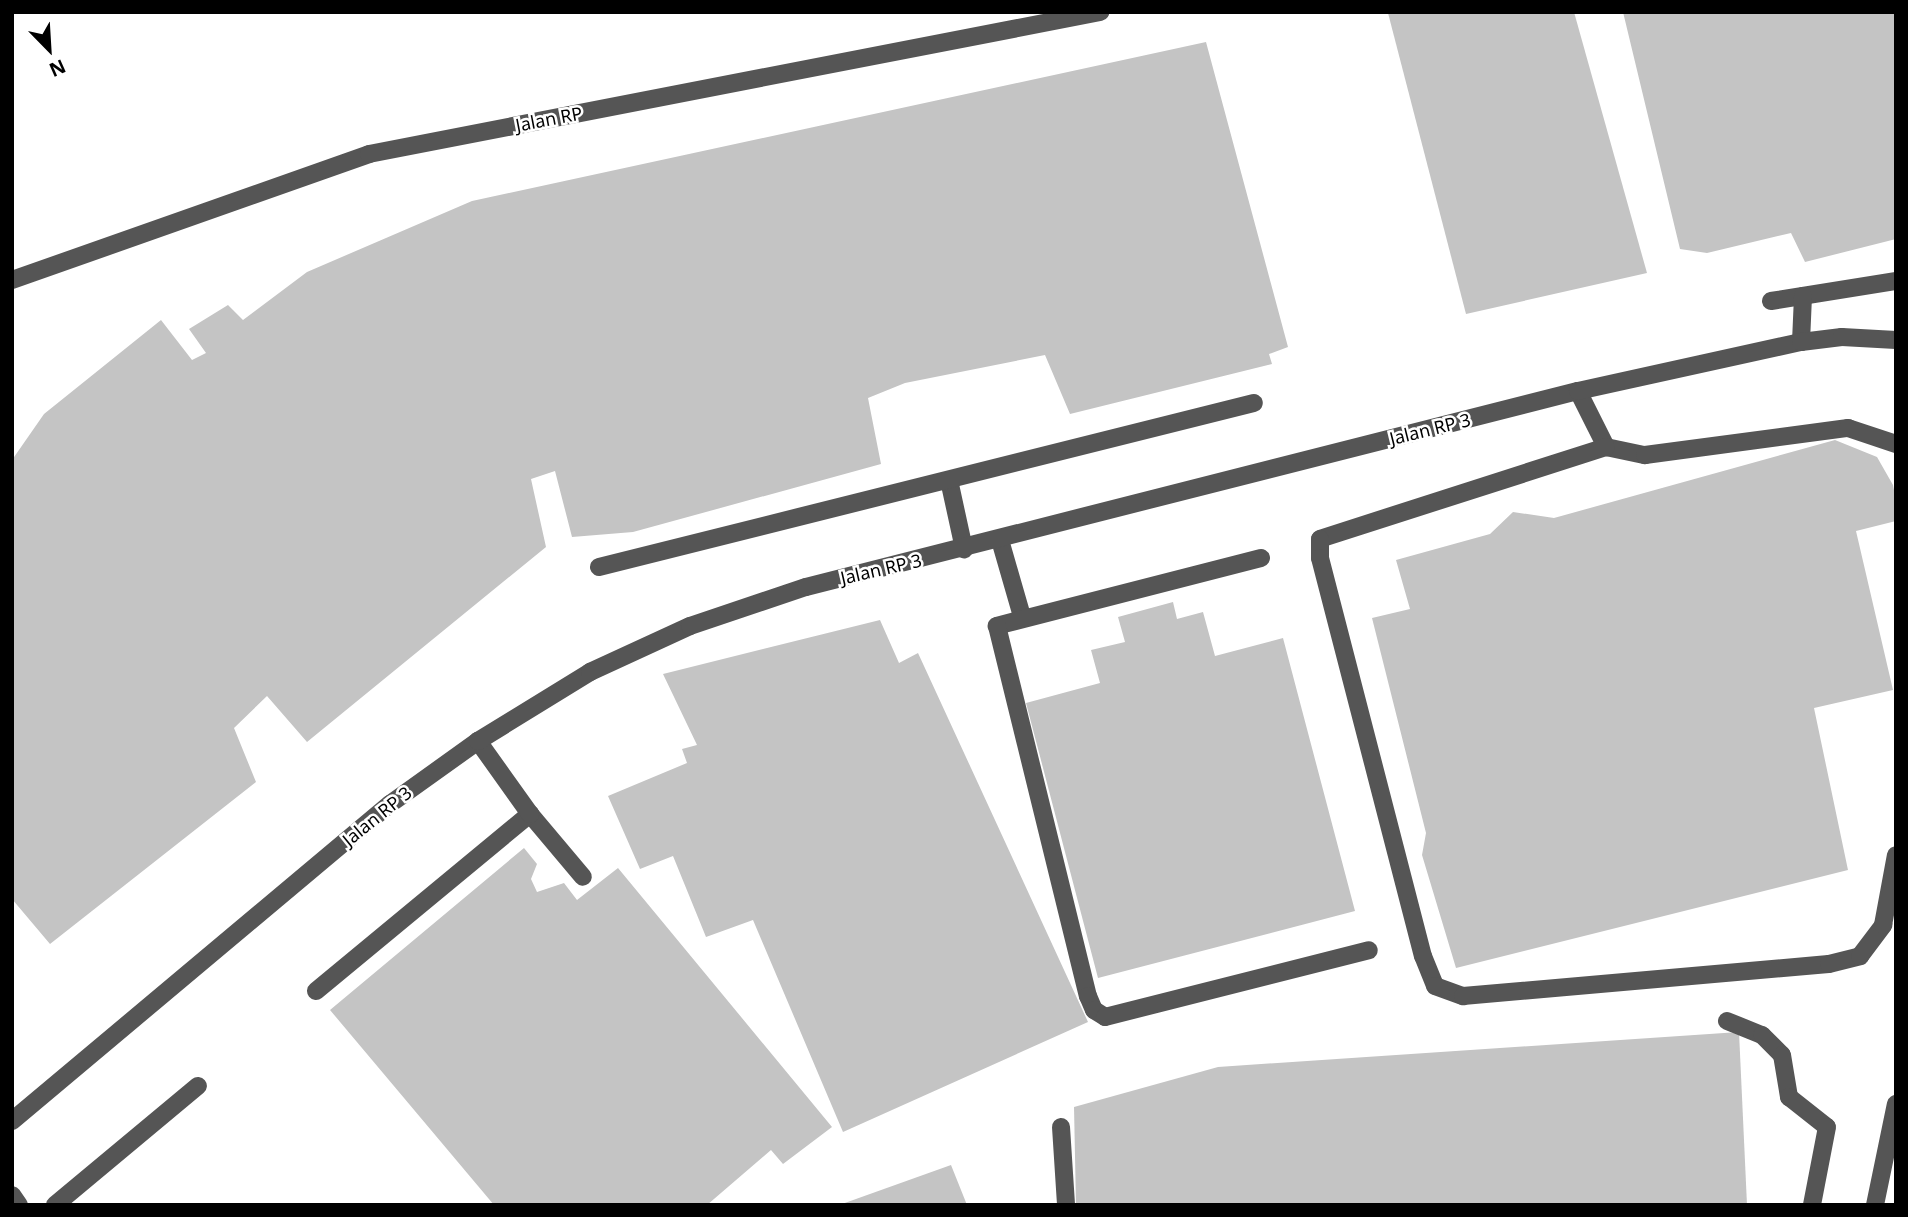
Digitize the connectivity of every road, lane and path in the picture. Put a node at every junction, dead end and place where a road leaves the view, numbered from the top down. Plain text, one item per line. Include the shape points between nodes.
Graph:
1 (1100, 12) edge
2 (12, 280) edge
3 (1896, 281) edge
4 (1803, 296) junction
5 (1771, 301) dead end
6 (1896, 340) edge
7 (1801, 342) junction
8 (1578, 391) junction
9 (1254, 403) dead end
10 (1896, 444) edge
11 (1606, 447) junction
12 (948, 480) junction
13 (1000, 540) junction
14 (964, 549) junction
15 (1261, 558) dead end
16 (599, 567) dead end
17 (1022, 616) junction
18 (478, 741) junction
19 (530, 814) junction
20 (1896, 855) edge
21 (583, 877) dead end
22 (1369, 950) dead end
23 (316, 991) dead end
24 (1727, 1021) dead end
25 (198, 1086) dead end
26 (1896, 1104) edge
27 (12, 1121) edge
28 (1062, 1127) dead end
29 (12, 1195) edge
30 (19, 1205) edge
31 (55, 1205) edge
32 (1066, 1205) edge
33 (1812, 1205) edge
34 (1875, 1205) edge

1 - 2 street, Jalan RP via 369,154
3 - 4 street
4 - 5 street
4 - 7 street
6 - 7 street, Jalan RP 3
7 - 8 street, Jalan RP 3
8 - 11 street
8 - 13 street, Jalan RP 3
9 - 12 street
10 - 11 street via 1848,428 1645,455
11 - 20 street via 1320,539 1320,558 1423,956 1435,986 1463,996 1860,956 1883,925
12 - 14 street
12 - 16 street
13 - 14 street, Jalan RP 3
13 - 17 street
14 - 18 street, Jalan RP 3 via 806,587 690,626 590,672
15 - 17 street
17 - 22 street via 997,626 997,636 1094,1010 1105,1017
18 - 19 street
18 - 27 street, Jalan RP 3 via 390,804
19 - 21 street
19 - 23 street
24 - 33 street via 1762,1035 1782,1055 1789,1097 1827,1127
25 - 31 street
26 - 34 street
28 - 32 street
29 - 30 street

